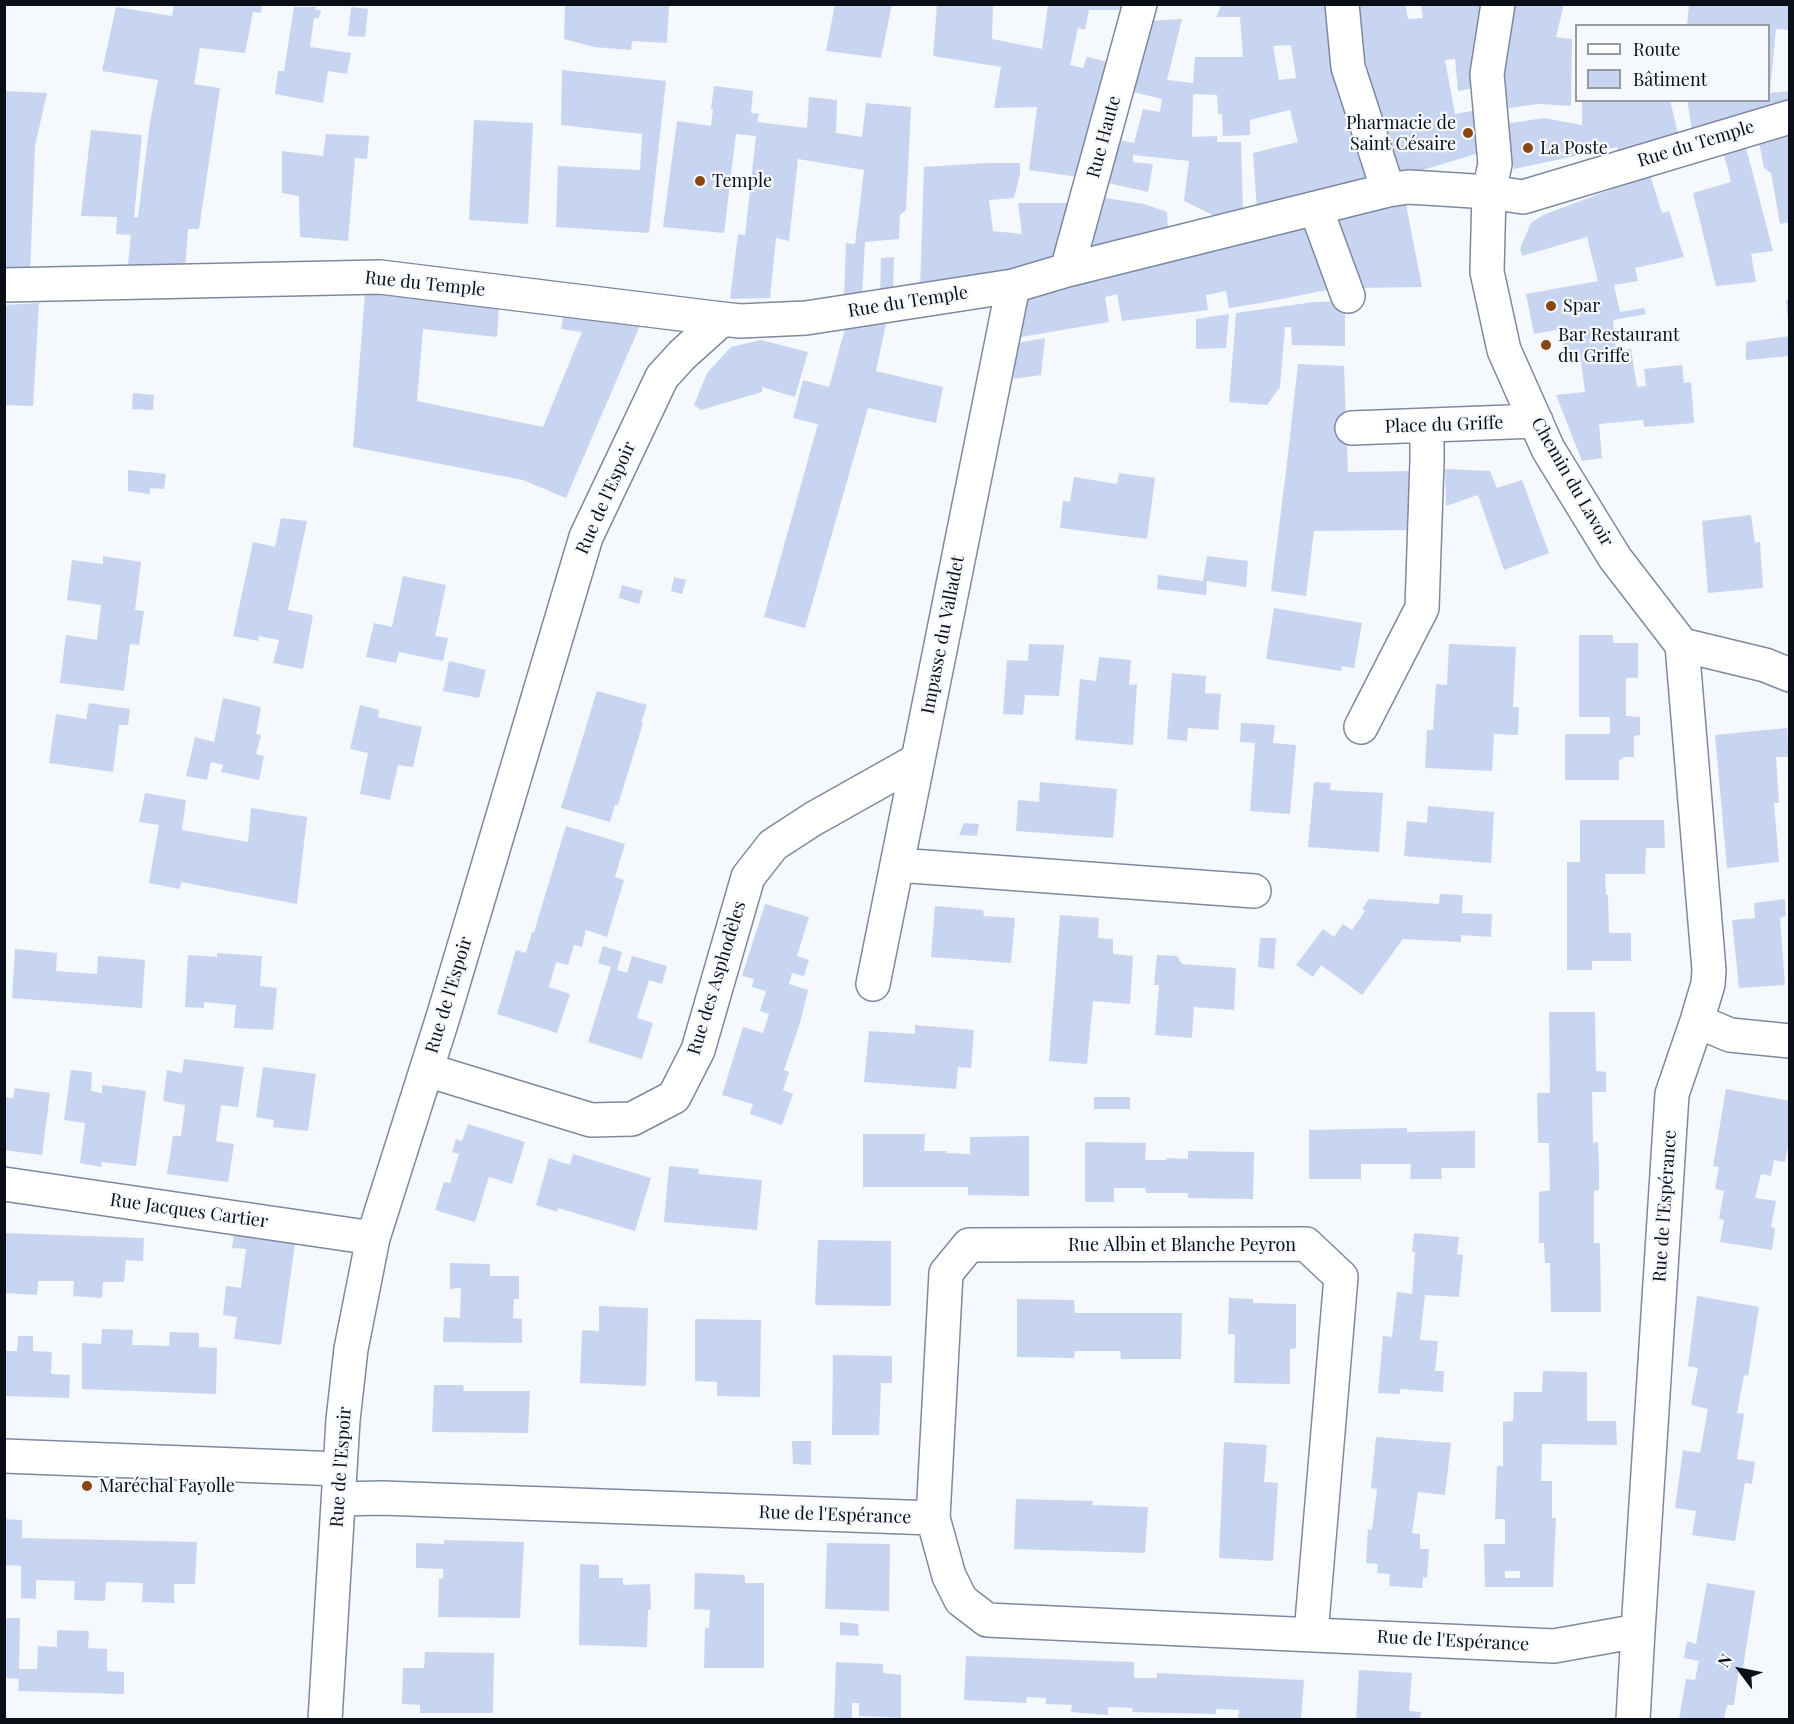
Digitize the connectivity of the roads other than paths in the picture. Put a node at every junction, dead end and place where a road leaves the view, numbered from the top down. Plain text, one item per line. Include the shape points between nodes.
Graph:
1 (1140, 4) edge
2 (1342, 4) edge
3 (1498, 4) edge
4 (1790, 117) edge
5 (1388, 190) junction
6 (1489, 192) junction
7 (1316, 208) junction
8 (1067, 270) junction
9 (4, 285) edge
10 (1013, 285) junction
11 (1348, 296) dead end
12 (722, 319) junction
13 (1536, 421) junction
14 (1427, 426) junction
15 (1352, 428) dead end
16 (1682, 645) junction
17 (1790, 675) edge
18 (1361, 727) dead end
19 (918, 760) junction
20 (897, 865) junction
21 (1254, 891) dead end
22 (873, 984) dead end
23 (1697, 1021) junction
24 (1790, 1041) edge
25 (427, 1070) junction
26 (4, 1184) edge
27 (373, 1238) junction
28 (4, 1456) edge
29 (340, 1484) junction
30 (933, 1518) junction
31 (1638, 1631) junction
32 (1311, 1634) junction
33 (325, 1719) edge
34 (1634, 1719) edge

1 - 8 street, Rue Haute
2 - 5 street via 1348,67
3 - 6 street, Chemin du Lavoir via 1487,74 1495,164
4 - 6 street, Rue du Temple via 1523,196
5 - 6 street, Rue du Temple via 1408,187
5 - 7 street, Rue du Temple
6 - 13 street, Chemin du Lavoir via 1487,272 1504,350
7 - 8 street, Rue du Temple
7 - 11 street
8 - 10 street, Rue du Temple
9 - 12 street, Rue du Temple via 380,277
10 - 12 street, Rue du Temple via 806,318
10 - 19 street, Impasse du Valladet
12 - 25 street, Rue de l'Espoir via 662,377 586,537
13 - 14 street, Place du Griffe
13 - 16 street, Chemin du Lavoir via 1548,448 1615,558
14 - 15 street, Place du Griffe
14 - 18 street via 1422,608
16 - 17 street
16 - 23 street, Rue de l'Espérance via 1709,970
19 - 20 street, Impasse du Valladet
19 - 25 street, Rue des Asphodèles via 773,845 748,877 698,1050 674,1097 632,1119 591,1120
20 - 21 street
20 - 22 street, Impasse du Valladet
23 - 24 street via 1730,1035
23 - 31 street, Rue de l'Espérance via 1672,1094
25 - 27 street, Rue de l'Espoir
26 - 27 street, Rue Jacques Cartier
27 - 29 street, Rue de l'Espoir via 351,1349
28 - 29 street, Rue de l'Espérance
29 - 30 street, Rue de l'Espérance via 394,1499
29 - 33 street, Rue de l'Espoir
30 - 32 street, Rue de l'Espérance via 949,1576 961,1600 987,1620
30 - 32 street, Rue Albin et Blanche Peyron via 946,1273 969,1245 1306,1244 1341,1276
31 - 32 street, Rue de l'Espérance via 1554,1646
31 - 34 street

